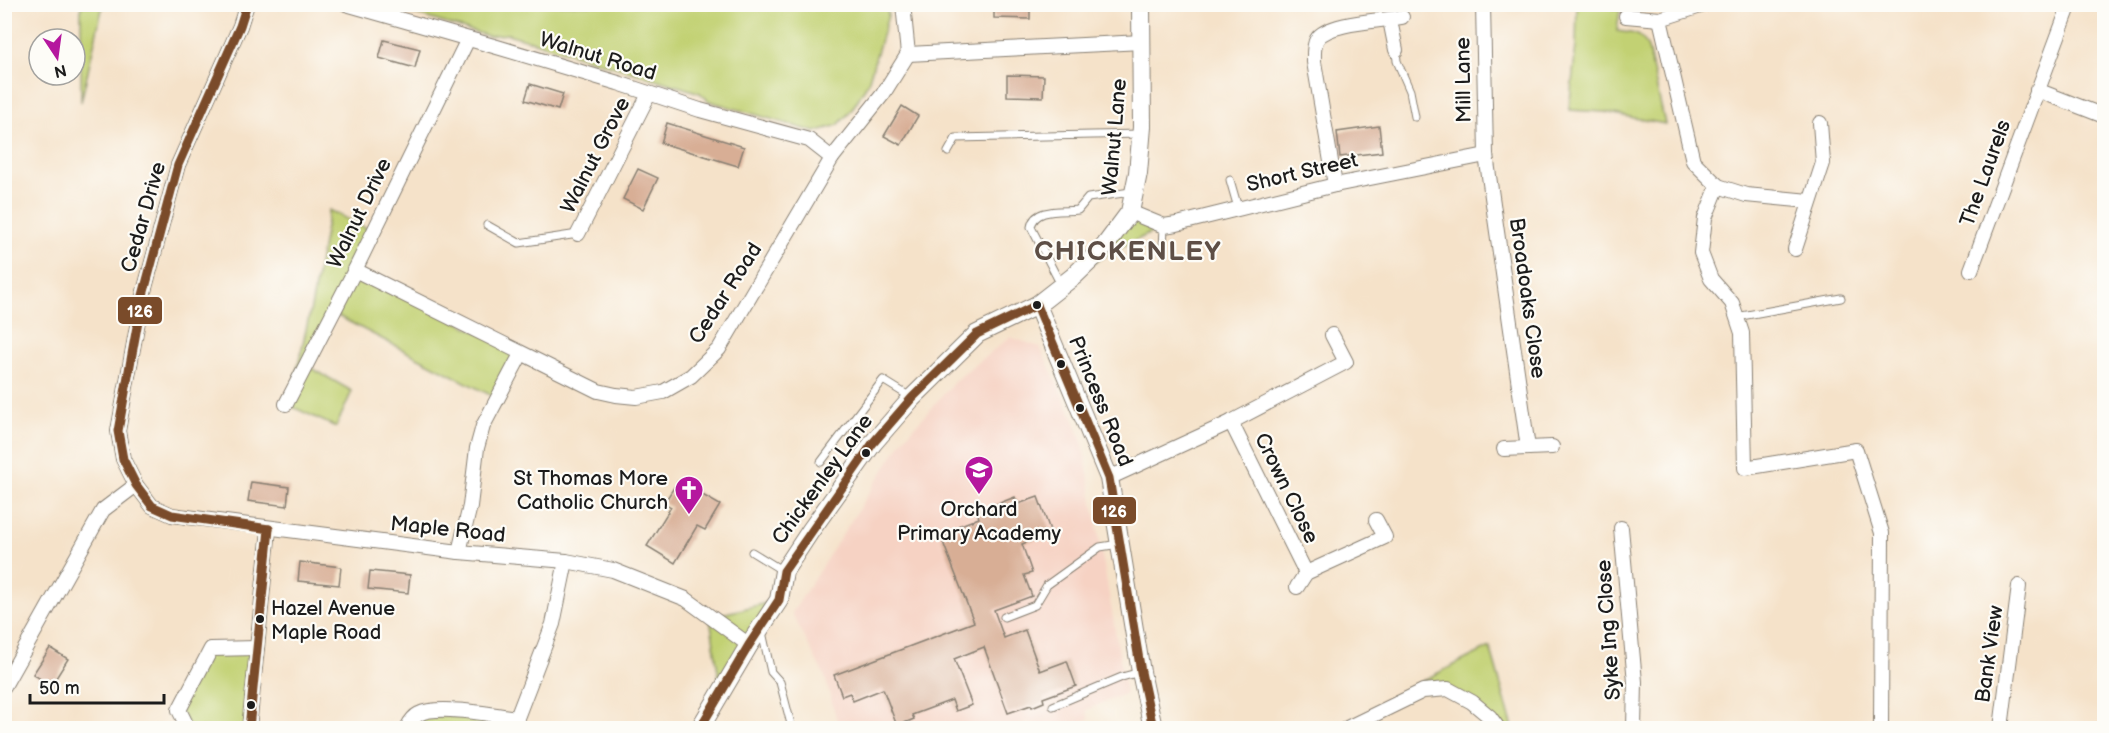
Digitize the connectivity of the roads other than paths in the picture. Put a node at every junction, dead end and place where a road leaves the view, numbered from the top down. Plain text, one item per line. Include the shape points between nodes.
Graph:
1 (247, 4) edge
2 (346, 4) edge
3 (903, 4) edge
4 (1141, 4) edge
5 (1483, 4) edge
6 (1707, 4) edge
7 (2070, 4) edge
8 (1626, 15) dead end
9 (1660, 19) junction
10 (468, 39) junction
11 (1142, 42) junction
12 (1396, 50) joint
13 (908, 54) junction
14 (2037, 90) junction
15 (649, 94) junction
16 (2104, 116) edge
17 (1414, 117) dead end
18 (1820, 123) dead end
19 (1141, 134) junction
20 (948, 152) dead end
21 (1486, 155) junction
22 (832, 158) junction
23 (1230, 180) dead end
24 (1335, 186) junction
25 (1718, 186) junction
26 (1134, 191) junction
27 (1809, 201) junction
28 (1238, 208) junction
29 (1130, 212) junction
30 (487, 225) dead end
31 (1164, 226) junction
32 (578, 234) joint
33 (1795, 249) dead end
34 (1163, 250) dead end
35 (355, 270) junction
36 (1971, 270) dead end
37 (1062, 286) junction
38 (1841, 298) dead end
39 (1037, 305) junction
40 (1736, 317) junction
41 (1332, 335) dead end
42 (521, 354) junction
43 (912, 398) junction
44 (286, 404) dead end
45 (1231, 422) junction
46 (1551, 447) dead end
47 (1528, 448) junction
48 (1503, 449) dead end
49 (821, 462) dead end
50 (1109, 478) junction
51 (136, 485) junction
52 (1376, 520) dead end
53 (1621, 528) dead end
54 (269, 529) junction
55 (1119, 544) junction
56 (459, 552) junction
57 (752, 552) dead end
58 (566, 561) junction
59 (784, 571) junction
60 (1305, 573) junction
61 (2019, 586) dead end
62 (1297, 587) dead end
63 (1004, 617) dead end
64 (761, 628) junction
65 (749, 645) junction
66 (257, 648) junction
67 (1141, 672) junction
68 (4, 686) edge
69 (1053, 706) dead end
70 (515, 723) edge
71 (190, 729) edge
72 (249, 729) edge
73 (407, 729) edge
74 (700, 729) edge
75 (792, 729) edge
76 (1153, 729) edge
77 (1347, 729) edge
78 (1498, 729) edge
79 (1634, 729) edge
80 (1881, 729) edge
81 (2001, 729) edge

1 - 51 street, Cedar Drive via 178,165 142,299 118,432 123,459
2 - 10 street, Walnut Road
3 - 13 street
4 - 11 street, Walnut Lane
5 - 21 street, Mill Lane
6 - 9 street
7 - 14 street, The Laurels
8 - 9 street
9 - 25 street via 1693,162
10 - 15 street, Walnut Road
10 - 35 street, Walnut Drive
11 - 13 street
11 - 19 street, Walnut Lane
12 - 17 lane via 1410,90
12 - 24 street via 1396,18 1340,27 1317,39 1314,62
13 - 22 street, Cedar Road via 883,94
14 - 16 street
14 - 36 street, The Laurels
15 - 22 street, Walnut Road via 809,140
15 - 32 street, Walnut Grove
18 - 27 street via 1823,163
19 - 20 lane via 956,138
19 - 26 street, Walnut Lane
21 - 24 street, Short Street
21 - 47 street, Broadoaks Close
22 - 42 street, Cedar Road via 719,349 691,376 663,392 636,397 616,395 598,391
23 - 28 lane
24 - 28 street, Short Street
25 - 27 street via 1746,195
25 - 40 street via 1705,218 1701,253 1711,279 1732,303
26 - 29 street, Walnut Lane
26 - 37 lane via 1096,195 1078,210 1044,213 1032,220 1031,227
27 - 33 street
28 - 31 street, Short Street
29 - 31 street
29 - 37 street, Walnut Lane via 1104,247
30 - 32 lane via 519,243
31 - 34 lane
35 - 42 street, Cedar Road
35 - 44 street, Walnut Drive
37 - 39 street, Walnut Lane
38 - 40 lane
39 - 43 street, Chickenley Lane via 977,334
39 - 50 street, Princess Road
40 - 80 street via 1742,333 1745,468 1856,450 1882,533
41 - 45 street, Crown Close via 1346,362
42 - 56 street via 483,426 471,506
43 - 49 lane via 883,380
43 - 59 street, Chickenley Lane via 873,443
45 - 50 street, Crown Close
45 - 60 street, Crown Close
46 - 47 street
47 - 48 street
50 - 55 street, Princess Road
51 - 54 street, Maple Road via 152,506 172,515
51 - 68 street via 103,510
52 - 60 street, Crown Close via 1385,537
53 - 79 street, Syke Ing Close via 1634,671
54 - 56 street, Maple Road
54 - 66 street
55 - 63 lane via 1100,547 1047,585 1035,605
55 - 67 street, Princess Road
56 - 58 street, Maple Road
57 - 59 lane
58 - 65 street, Maple Road via 613,570 686,599
58 - 70 street via 553,624
59 - 64 street, Chickenley Lane via 779,600
60 - 62 street, Crown Close
61 - 81 street, Bank View
64 - 65 street, Chickenley Lane
64 - 75 lane via 771,672 780,682
65 - 74 street, Chickenley Lane
66 - 71 street via 211,649 179,710
66 - 72 street
67 - 69 lane
67 - 76 street, Princess Road
70 - 73 street via 473,713 429,711 416,715
77 - 78 street via 1423,691 1448,690 1472,702

